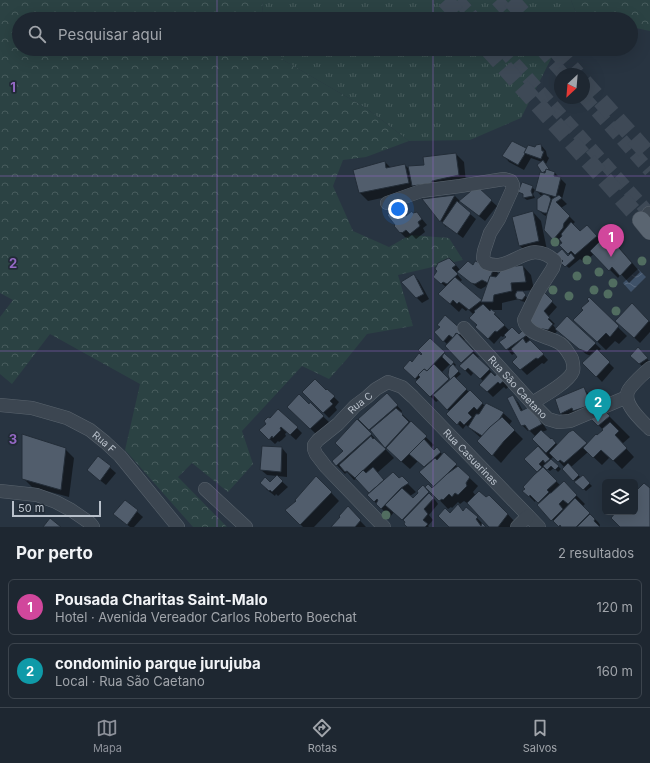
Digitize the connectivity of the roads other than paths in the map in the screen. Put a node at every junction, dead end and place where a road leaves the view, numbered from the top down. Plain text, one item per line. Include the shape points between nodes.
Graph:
1 (387, 203) dead end
2 (464, 328) dead end
3 (650, 368) edge
4 (402, 387) joint
5 (627, 397) junction
6 (532, 403) junction
7 (0, 404) edge
8 (650, 429) edge
9 (205, 490) dead end
10 (0, 491) edge
11 (528, 516) junction
12 (93, 527) edge
13 (178, 527) edge
14 (246, 527) edge
15 (384, 527) edge
16 (517, 527) edge
17 (539, 527) edge

1 - 6 street via 421,191 504,179 513,185 490,234 483,258 486,263 497,266 534,252 550,257 554,261 553,268 536,294 524,320 528,328 537,334 562,345 569,353 573,364 568,378
2 - 6 street, Rua São Caetano
3 - 5 street via 629,389
4 - 11 street, Rua Casuarinas
4 - 15 street, Rua C via 388,382 376,389 314,445 316,454 326,467
5 - 6 street, Rua São Caetano via 570,421 558,422 548,419
5 - 8 street via 634,413
7 - 13 street, Rua F via 32,408 67,418 90,430 120,456
9 - 14 street
10 - 12 street via 37,495 56,502
11 - 16 street
11 - 17 street, Rua Casuarinas

